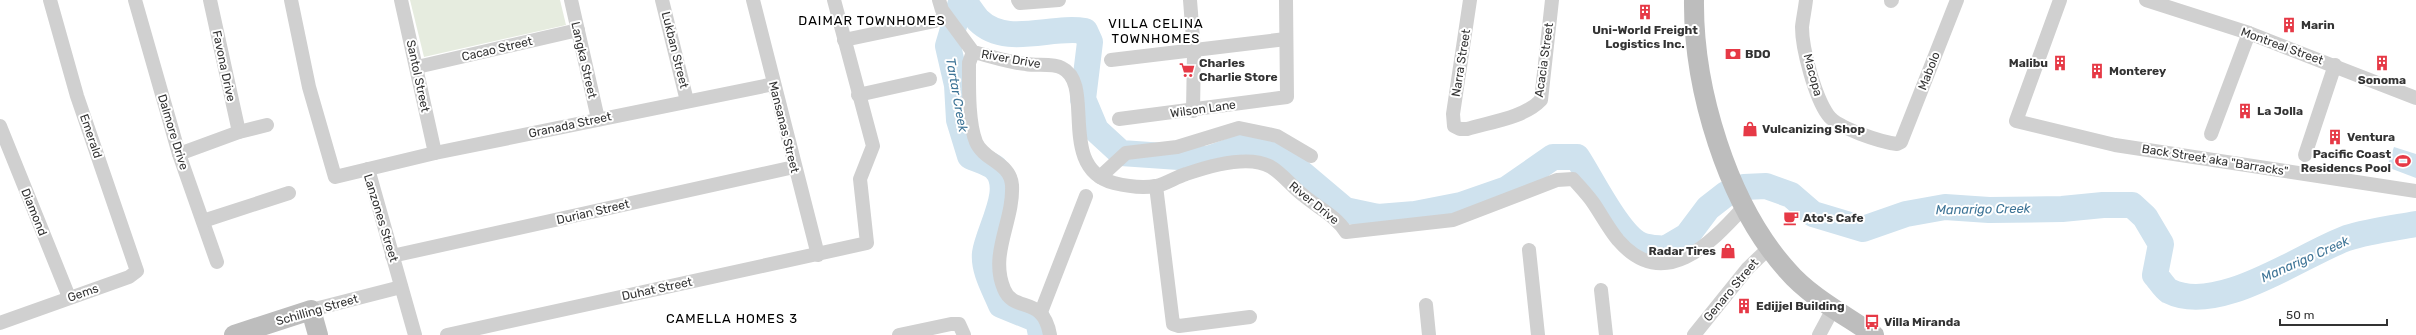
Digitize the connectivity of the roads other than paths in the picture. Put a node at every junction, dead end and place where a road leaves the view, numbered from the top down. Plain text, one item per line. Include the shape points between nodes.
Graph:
1 (50, 0) edge
2 (135, 0) edge
3 (210, 0) edge
4 (291, 0) edge
5 (401, 0) edge
6 (570, 0) edge
7 (662, 0) edge
8 (753, 0) edge
9 (834, 0) edge
10 (1018, 0) edge
11 (1059, 0) edge
12 (1190, 0) edge
13 (1286, 0) edge
14 (1470, 0) edge
15 (1552, 0) edge
16 (1694, 0) edge
17 (1806, 0) edge
18 (1957, 0) edge
19 (2060, 0) edge
20 (2146, 0) edge
21 (939, 10) edge
22 (578, 30) junction
23 (2249, 33) junction
24 (1286, 39) junction
25 (844, 40) junction
26 (971, 49) junction
27 (1194, 51) junction
28 (1111, 60) dead end
29 (2335, 65) junction
30 (417, 67) junction
31 (930, 79) dead end
32 (774, 84) junction
33 (858, 95) junction
34 (2416, 98) edge
35 (687, 101) junction
36 (1193, 111) junction
37 (598, 119) junction
38 (1119, 119) dead end
39 (267, 125) dead end
40 (0, 126) edge
41 (1454, 126) joint
42 (239, 132) junction
43 (2211, 134) dead end
44 (1901, 142) joint
45 (435, 153) junction
46 (179, 154) junction
47 (2305, 155) dead end
48 (1311, 156) dead end
49 (794, 167) junction
50 (368, 169) junction
51 (1103, 174) junction
52 (1156, 186) junction
53 (2416, 191) edge
54 (289, 193) dead end
55 (1086, 196) dead end
56 (1743, 204) junction
57 (203, 221) junction
58 (1770, 247) junction
59 (1529, 250) dead end
60 (818, 255) junction
61 (392, 256) junction
62 (217, 262) dead end
63 (137, 271) joint
64 (401, 287) junction
65 (1601, 290) dead end
66 (69, 297) junction
67 (1426, 305) dead end
68 (1834, 307) junction
69 (311, 310) junction
70 (1041, 312) junction
71 (1250, 317) dead end
72 (0, 323) edge
73 (964, 332) edge
74 (234, 335) edge
75 (318, 335) edge
76 (415, 335) edge
77 (447, 335) edge
78 (899, 335) edge
79 (1050, 335) edge
80 (1430, 335) edge
81 (1538, 335) edge
82 (1606, 335) edge
83 (1694, 335) edge
84 (1819, 335) edge
85 (1874, 335) edge

1 - 63 street, Emerald via 77,96
2 - 46 street, Dalmore Drive
3 - 42 street, Favona Drive
4 - 50 street, Lanzones Street via 309,87 335,177
5 - 30 street, Santol Street
6 - 22 street, Langka Street
7 - 35 street, Lukban Street
8 - 32 street, Mansanas Street
9 - 25 street
10 - 11 street via 1020,3
12 - 27 street
13 - 24 street
14 - 41 street, Narra Street via 1453,114
15 - 41 street, Acacia Street via 1541,100 1524,112 1467,129
16 - 56 main road via 1702,86 1711,123
17 - 44 street, Macopa via 1802,29 1815,90 1828,116 1848,128 1891,143
18 - 44 street, Mabolo
19 - 53 street, Back Street aka "Barracks" via 2016,122 2114,144
20 - 23 street, Montreal Street
21 - 25 street
21 - 26 street, River Drive
22 - 30 street, Cacao Street
22 - 37 street, Langka Street
23 - 29 street, Montreal Street
23 - 43 street
24 - 27 street
24 - 36 street, Wilson Lane via 1287,97
25 - 33 street
26 - 51 street, River Drive via 1025,64 1061,67 1070,73 1078,98 1078,132 1082,149 1090,166
26 - 70 street via 969,64 974,135 981,150 1007,170 1012,185 1009,214 999,257 1001,279 1010,298
27 - 28 street
27 - 36 street
29 - 34 street, Montreal Street
29 - 47 street
30 - 45 street, Santol Street
31 - 33 street
32 - 35 street, Granada Street
32 - 49 street, Mansanas Street
33 - 60 street, Duhat Street via 873,146 860,179 867,243
35 - 37 street, Granada Street
36 - 38 street, Wilson Lane
37 - 45 street, Granada Street
39 - 42 street
40 - 66 street, Diamond
42 - 46 street
45 - 50 street, Granada Street
46 - 57 street, Dalmore Drive
48 - 51 street via 1277,136 1239,128 1177,147 1126,153
49 - 60 street, Mansanas Street
49 - 61 street, Durian Street
50 - 61 street, Lanzones Street
51 - 52 street, River Drive via 1128,186
52 - 56 street, River Drive via 1187,174 1241,160 1255,161 1271,167 1341,223 1346,232 1453,220 1557,180 1573,179 1594,204 1618,240 1634,255 1653,264 1679,260 1698,251 1716,237
52 - 71 street via 1174,324 1179,326
54 - 57 street
55 - 70 street
56 - 58 main road
57 - 62 street, Dalmore Drive
58 - 68 main road via 1787,270 1815,296
58 - 83 street, Genaro Street via 1748,268
59 - 81 street
60 - 77 street, Duhat Street
61 - 64 street, Lanzones Street
63 - 66 street, Gems via 129,277
64 - 69 street, Schilling Street
64 - 76 street, Lanzones Street
65 - 82 street
66 - 72 street, Gems
67 - 80 street
68 - 84 street
68 - 85 main road
69 - 74 main road, Schilling Street
69 - 75 main road
70 - 79 street via 1046,319
73 - 78 street via 959,324 951,324

